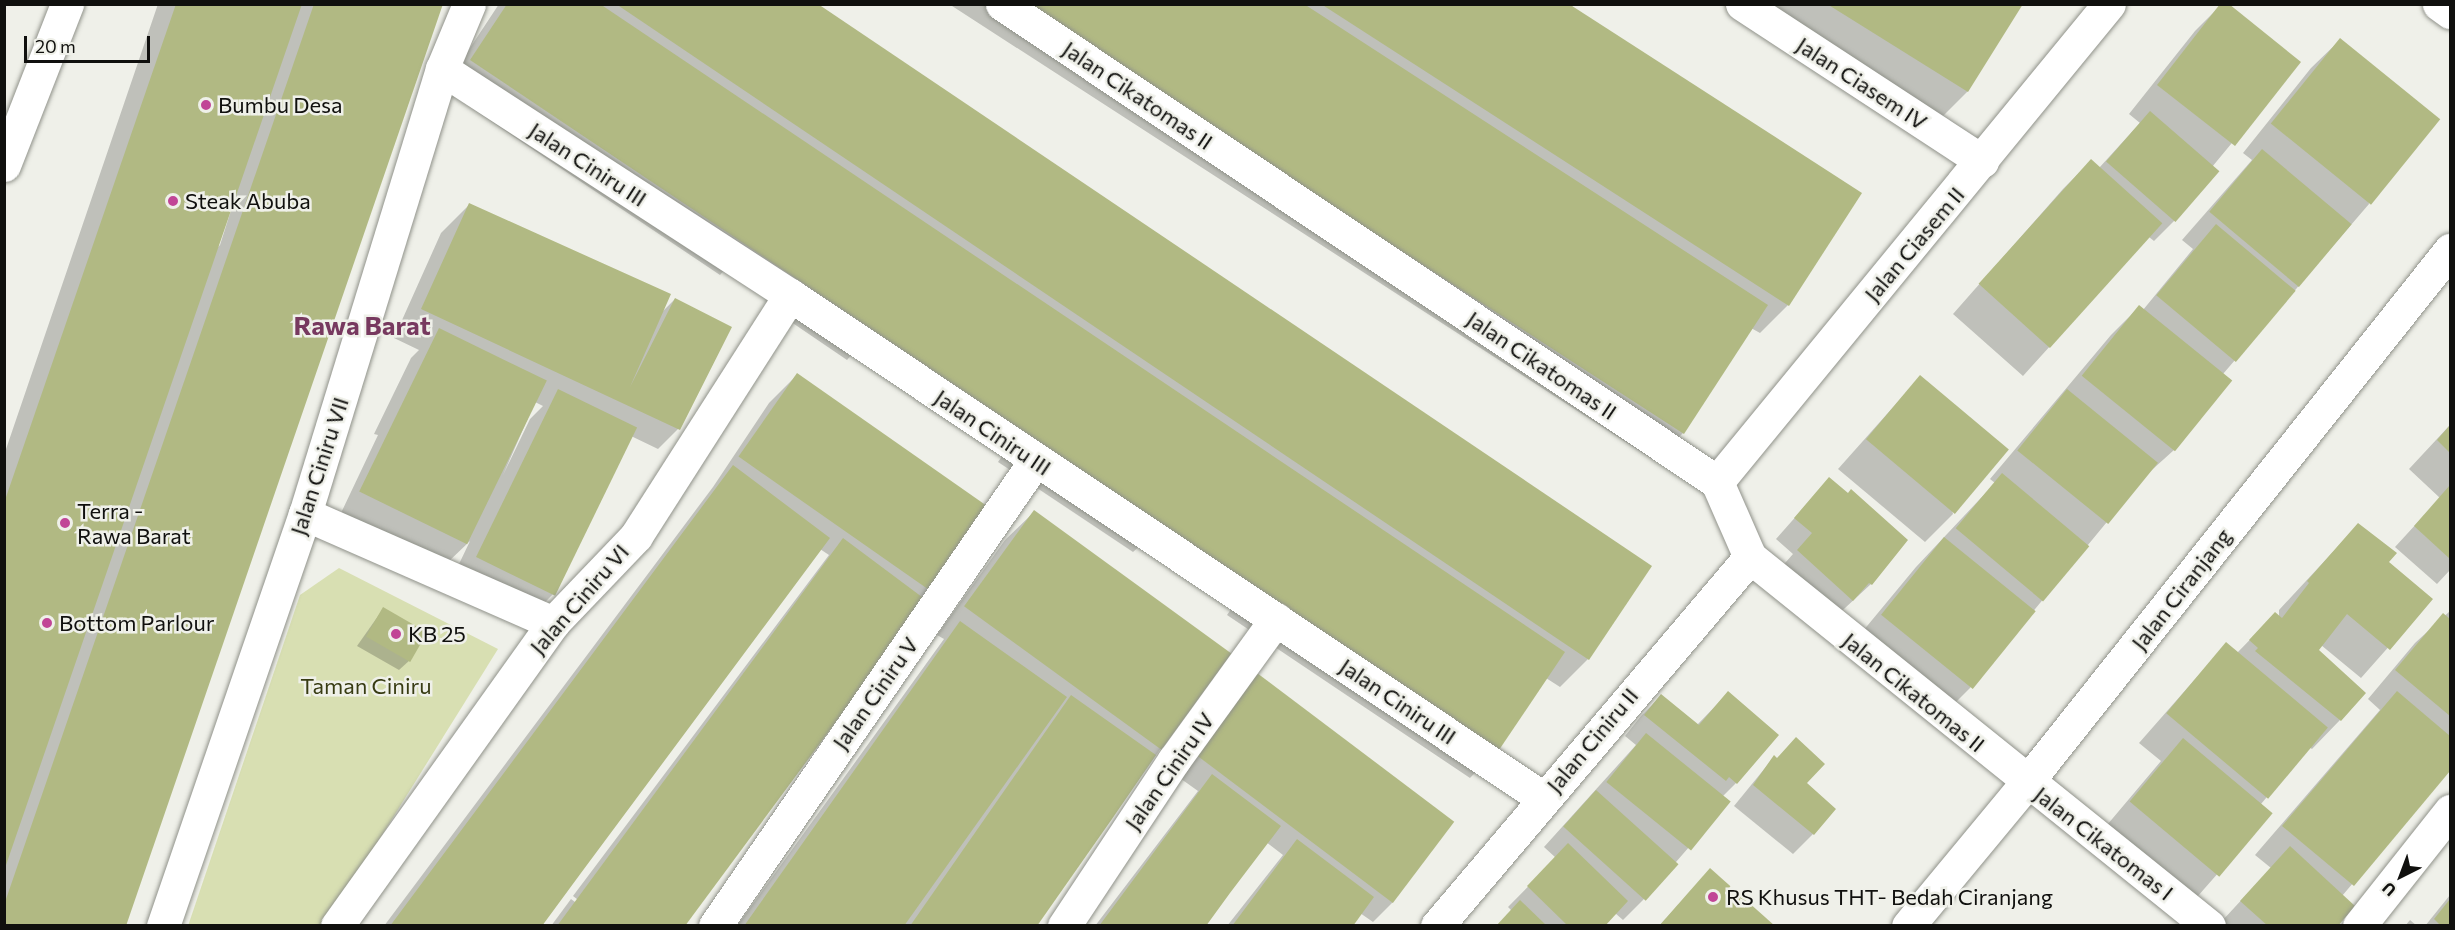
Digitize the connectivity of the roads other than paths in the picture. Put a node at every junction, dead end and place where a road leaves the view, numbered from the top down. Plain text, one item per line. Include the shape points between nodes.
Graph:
1 (67, 4) edge
2 (469, 4) edge
3 (1002, 4) edge
4 (1742, 4) edge
5 (2109, 4) edge
6 (2439, 4) edge
7 (2451, 12) edge
8 (442, 69) junction
9 (1982, 161) junction
10 (4, 165) edge
11 (2451, 250) edge
12 (790, 295) junction
13 (1035, 461) junction
14 (1717, 482) junction
15 (305, 514) junction
16 (1750, 557) junction
17 (1276, 619) junction
18 (553, 623) junction
19 (2027, 782) junction
20 (1542, 798) junction
21 (2451, 811) edge
22 (163, 926) edge
23 (337, 926) edge
24 (715, 926) edge
25 (1064, 926) edge
26 (1437, 926) edge
27 (1908, 926) edge
28 (2209, 926) edge
29 (2359, 926) edge

1 - 10 street
2 - 8 street, Jalan Ciniru VII
3 - 14 street, Jalan Cikatomas II
4 - 9 street, Jalan Ciasem IV
5 - 9 street, Jalan Ciasem II
6 - 7 street
8 - 12 street, Jalan Ciniru III
8 - 15 street, Jalan Ciniru VII
9 - 14 street, Jalan Ciasem II
11 - 19 street, Jalan Ciranjang
12 - 13 street, Jalan Ciniru III
12 - 18 street, Jalan Ciniru VI via 636,536
13 - 17 street, Jalan Ciniru III
13 - 24 street, Jalan Ciniru V
14 - 16 street, Jalan Cikatomas II
15 - 18 street
15 - 22 street, Jalan Ciniru VII
16 - 19 street, Jalan Cikatomas II
16 - 20 street, Jalan Ciniru II
17 - 20 street, Jalan Ciniru III
17 - 25 street, Jalan Ciniru IV via 1174,760
18 - 23 street, Jalan Ciniru VI
19 - 27 street, Jalan Ciranjang
19 - 28 street, Jalan Cikatomas I
20 - 26 street, Jalan Ciniru II
21 - 29 street

